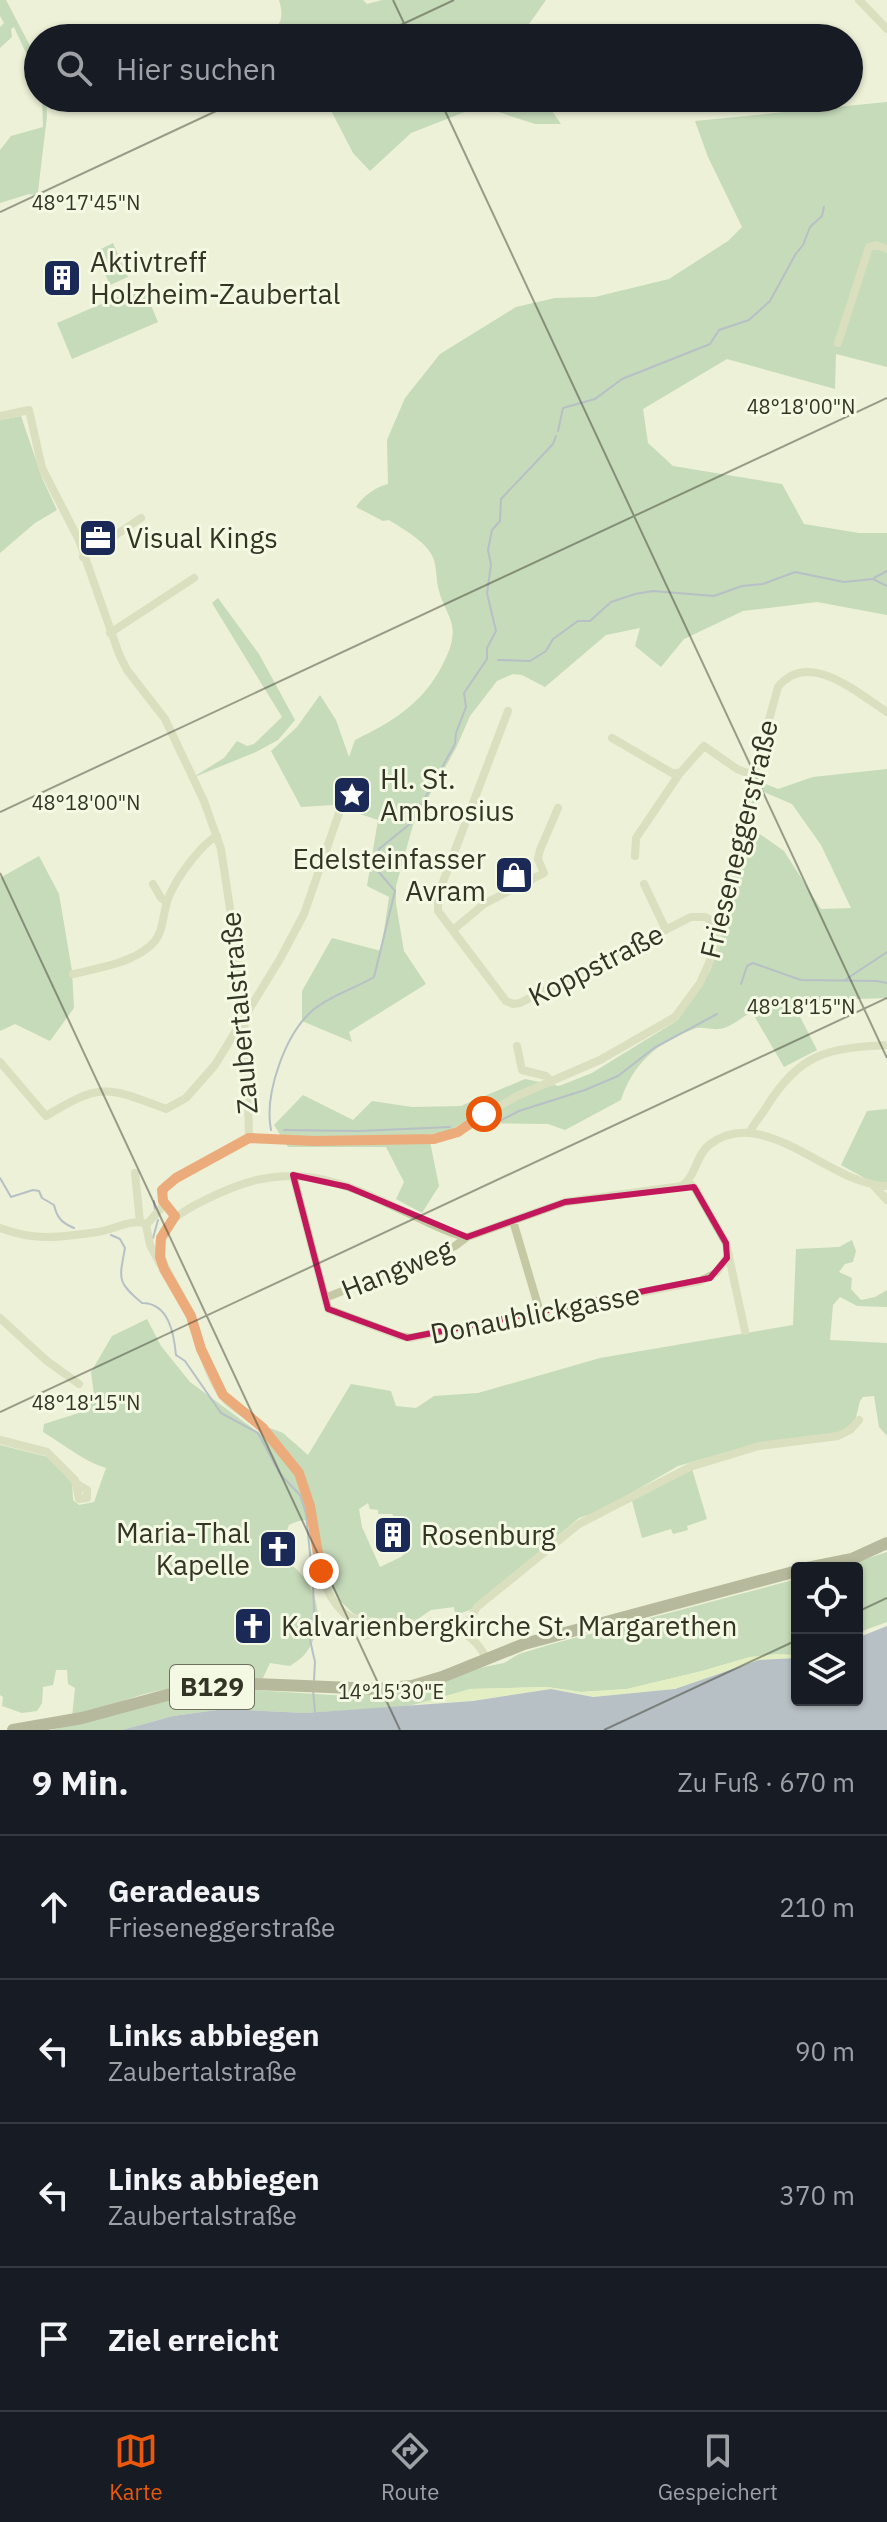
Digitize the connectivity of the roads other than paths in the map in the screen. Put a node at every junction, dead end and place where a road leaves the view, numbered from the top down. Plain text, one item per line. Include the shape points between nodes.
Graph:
1 (859, 0) edge
2 (887, 29) edge
3 (887, 249) edge
4 (838, 343) dead end
5 (0, 416) edge
6 (141, 518) dead end
7 (83, 557) junction
8 (194, 578) dead end
9 (110, 633) junction
10 (508, 711) dead end
11 (887, 712) edge
12 (612, 738) dead end
13 (680, 773) junction
14 (755, 776) junction
15 (558, 808) dead end
16 (339, 813) dead end
17 (217, 836) junction
18 (635, 856) dead end
19 (153, 884) dead end
20 (644, 884) dead end
21 (167, 902) junction
22 (721, 926) junction
23 (453, 930) junction
24 (666, 930) junction
25 (73, 974) dead end
26 (244, 1020) junction
27 (887, 1045) edge
28 (517, 1046) dead end
29 (0, 1062) edge
30 (552, 1082) junction
31 (750, 1132) junction
32 (249, 1138) junction
33 (135, 1173) dead end
34 (293, 1175) junction
35 (688, 1181) junction
36 (874, 1186) junction
37 (887, 1186) edge
38 (887, 1200) edge
39 (165, 1204) junction
40 (175, 1216) junction
41 (513, 1221) junction
42 (143, 1223) junction
43 (0, 1228) edge
44 (467, 1237) junction
45 (729, 1255) junction
46 (163, 1265) junction
47 (325, 1298) junction
48 (540, 1312) junction
49 (0, 1318) edge
50 (745, 1331) dead end
51 (79, 1384) dead end
52 (859, 1420) dead end
53 (0, 1440) edge
54 (77, 1484) dead end
55 (886, 1543) edge
56 (824, 1562) edge
57 (791, 1573) edge
58 (398, 1625) junction
59 (462, 1632) junction
60 (365, 1636) dead end
61 (486, 1658) junction
62 (13, 1730) edge

1 - 2 street
3 - 4 street via 869,247
5 - 7 street, Zaubertalstraße via 29,410 42,468
6 - 7 street
7 - 9 street, Zaubertalstraße
8 - 9 street
9 - 17 street, Zaubertalstraße via 127,670 165,719
10 - 23 street, Koppstraße via 438,895 438,911
11 - 14 street, Frieseneggerstraße via 826,675 807,670 793,674 776,691
12 - 13 street
13 - 14 street via 706,746
13 - 18 street via 636,838
14 - 22 street, Frieseneggerstraße
15 - 23 street via 538,859 544,873 484,904
16 - 26 street via 300,922
17 - 21 street via 199,851
17 - 26 street, Zaubertalstraße
19 - 21 street
20 - 24 street
21 - 25 street via 152,945 125,960
22 - 24 street, Koppstraße via 695,916
22 - 30 street, Frieseneggerstraße via 707,971 675,1017
23 - 24 street, Koppstraße via 513,1004
26 - 29 street via 208,1075 186,1098 166,1109 108,1090 81,1096 46,1116
26 - 32 street, Zaubertalstraße
27 - 31 street via 843,1049 805,1063 783,1081
28 - 30 street via 522,1070
30 - 32 street, Frieseneggerstraße via 508,1100 458,1132 436,1138
31 - 35 street via 732,1133 710,1144
31 - 36 street
32 - 39 street, Zaubertalstraße via 166,1185
33 - 42 street
34 - 40 street via 242,1183
34 - 44 street via 348,1187
34 - 47 street
35 - 41 street, Hangweg via 679,1187 565,1202
35 - 45 street via 722,1234
36 - 37 street
36 - 38 street
39 - 40 street
39 - 42 street
40 - 46 street via 161,1238
41 - 44 street, Hangweg
41 - 48 street
42 - 43 street via 39,1238
42 - 46 street via 151,1250
44 - 47 street, Hangweg
45 - 48 street, Donaublickgasse via 706,1280
45 - 50 street
46 - 58 street via 191,1316 223,1395 262,1427 299,1473 321,1571 334,1600 354,1619
47 - 48 street, Donaublickgasse via 331,1311 405,1338
49 - 51 street
52 - 59 street via 836,1436 767,1444 690,1467 579,1524 477,1607
53 - 54 street via 47,1452
55 - 56 main road
57 - 61 main road, B129
58 - 59 street via 439,1623
58 - 60 street
59 - 61 street
61 - 62 main road, B129 via 405,1688 215,1686

